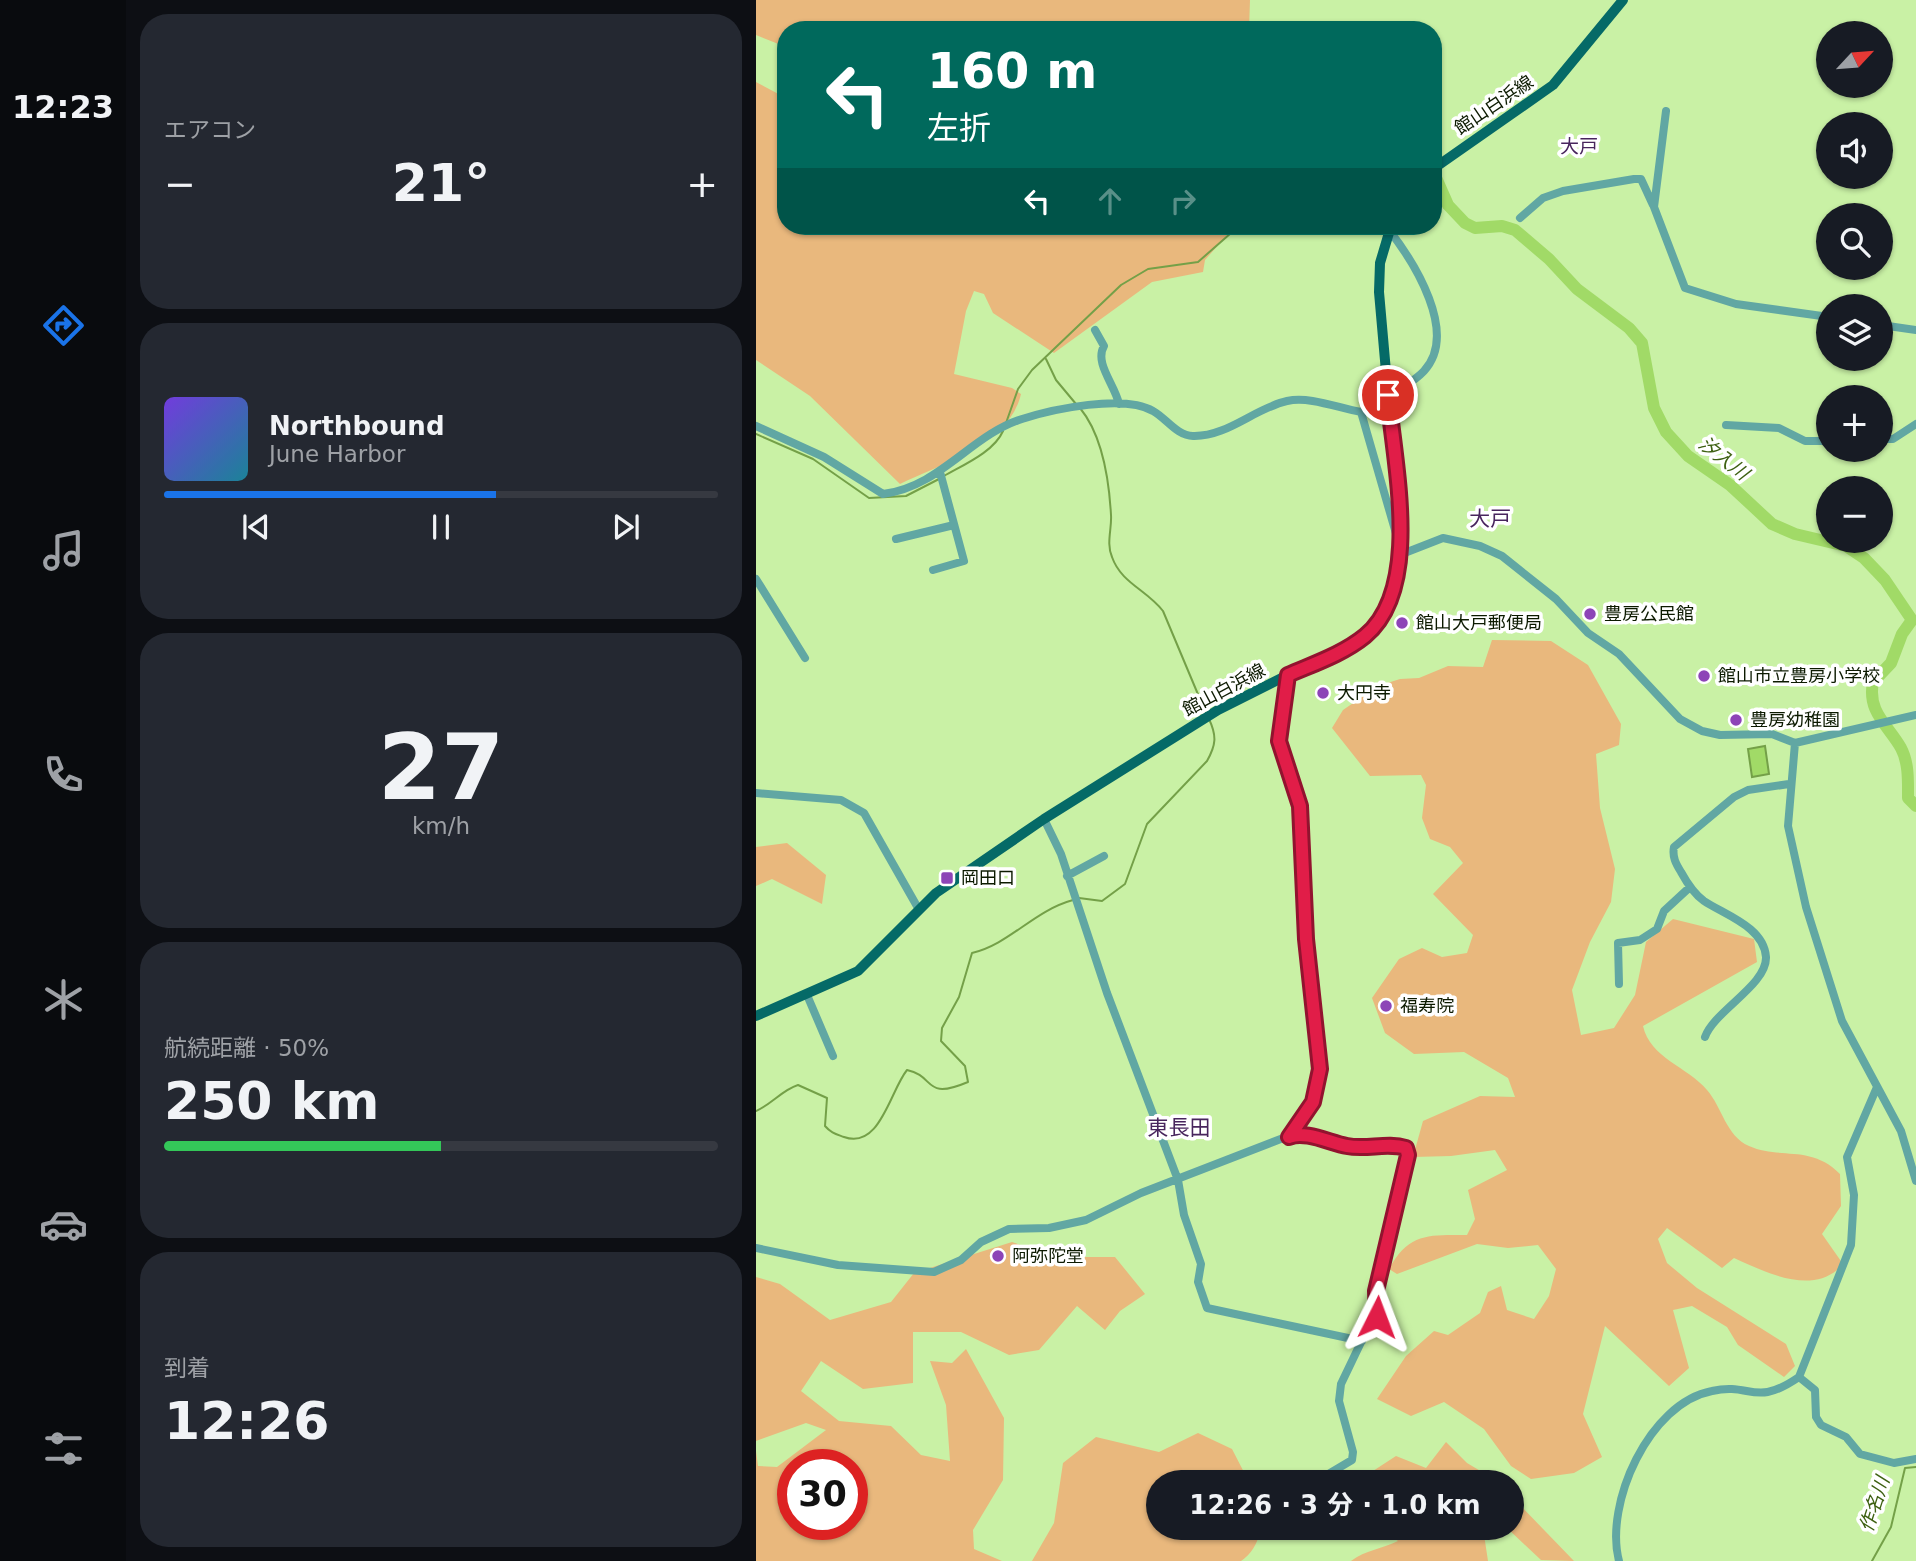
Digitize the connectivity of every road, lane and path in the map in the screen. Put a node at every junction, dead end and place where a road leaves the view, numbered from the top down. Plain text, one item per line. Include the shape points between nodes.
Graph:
1 (1623, 0) edge
2 (1667, 111) dead end
3 (1442, 162) edge
4 (1654, 207) junction
5 (1520, 218) dead end
6 (1388, 235) edge
7 (1394, 235) edge
8 (1816, 315) edge
9 (1893, 327) edge
10 (1095, 330) dead end
11 (1916, 330) edge
12 (1388, 395) junction
13 (1119, 404) junction
14 (1361, 412) junction
15 (1916, 424) edge
16 (1726, 425) dead end
17 (756, 426) edge
18 (1893, 439) edge
19 (1816, 441) edge
20 (942, 477) junction
21 (954, 525) junction
22 (896, 539) dead end
23 (1402, 554) junction
24 (933, 570) dead end
25 (756, 579) edge
26 (805, 658) dead end
27 (1288, 675) junction
28 (1916, 715) edge
29 (1796, 743) junction
30 (1789, 784) junction
31 (756, 793) edge
32 (1044, 819) junction
33 (1104, 856) dead end
34 (1067, 877) junction
35 (1690, 887) junction
36 (918, 908) junction
37 (1619, 984) dead end
38 (807, 995) junction
39 (756, 1016) edge
40 (1705, 1037) dead end
41 (833, 1056) dead end
42 (1877, 1087) junction
43 (1289, 1137) junction
44 (1178, 1180) junction
45 (1916, 1181) edge
46 (756, 1248) edge
47 (1362, 1341) junction
48 (1799, 1377) junction
49 (1916, 1459) edge
50 (1335, 1470) edge
51 (1619, 1561) edge

1 - 3 main road, 館山白浜線 via 1547,90
2 - 4 street
4 - 5 street via 1641,179 1634,179 1563,191 1543,198
4 - 8 street via 1685,288 1736,304
6 - 12 main road, 館山白浜線 via 1380,263
7 - 12 street via 1436,311 1433,358 1418,376
9 - 11 street
10 - 13 street via 1104,345 1101,363
12 - 14 street
12 - 23 main road, 館山白浜線
13 - 14 street via 1154,411 1179,432 1196,437 1288,401
13 - 20 street via 1066,409 1001,427
14 - 23 street
15 - 18 street
16 - 19 street via 1779,428 1805,441
17 - 20 street via 824,457 877,493 908,489
20 - 21 street
21 - 22 street
21 - 24 street via 964,561
23 - 27 main road, 館山白浜線 via 1395,590 1373,628 1351,646
23 - 29 street via 1443,538 1491,551 1619,654 1687,725 1720,735 1772,734
25 - 26 street
27 - 32 main road, 館山白浜線 via 1218,710
27 - 43 street via 1279,741 1300,806 1306,939 1320,1069 1313,1102
28 - 29 street
29 - 30 street
30 - 35 street via 1748,790 1734,797 1674,847 1674,861
30 - 42 street via 1793,855 1824,968 1842,1021
31 - 36 street via 841,800 864,813
32 - 34 street
32 - 36 main road, 館山白浜線
33 - 34 street
34 - 44 street
35 - 37 street via 1664,911 1657,929 1640,940 1618,943
35 - 40 street via 1703,901 1752,931 1766,958 1748,989 1711,1024
36 - 38 main road, 館山白浜線 via 868,964
38 - 39 main road, 館山白浜線
38 - 41 street
42 - 45 street via 1903,1137
42 - 48 street via 1847,1157 1854,1195 1851,1245
43 - 44 street
43 - 47 street via 1406,1148 1376,1291 1377,1317
44 - 46 street via 1086,1220 1049,1228 1009,1229 934,1272 838,1265
44 - 47 street via 1201,1264 1198,1282 1207,1308
47 - 50 street via 1341,1384 1339,1401 1352,1460
48 - 49 street via 1815,1390 1816,1417 1821,1425 1846,1437 1860,1454 1894,1463
48 - 51 street via 1766,1394 1705,1392 1664,1418 1640,1453 1620,1501 1614,1534

